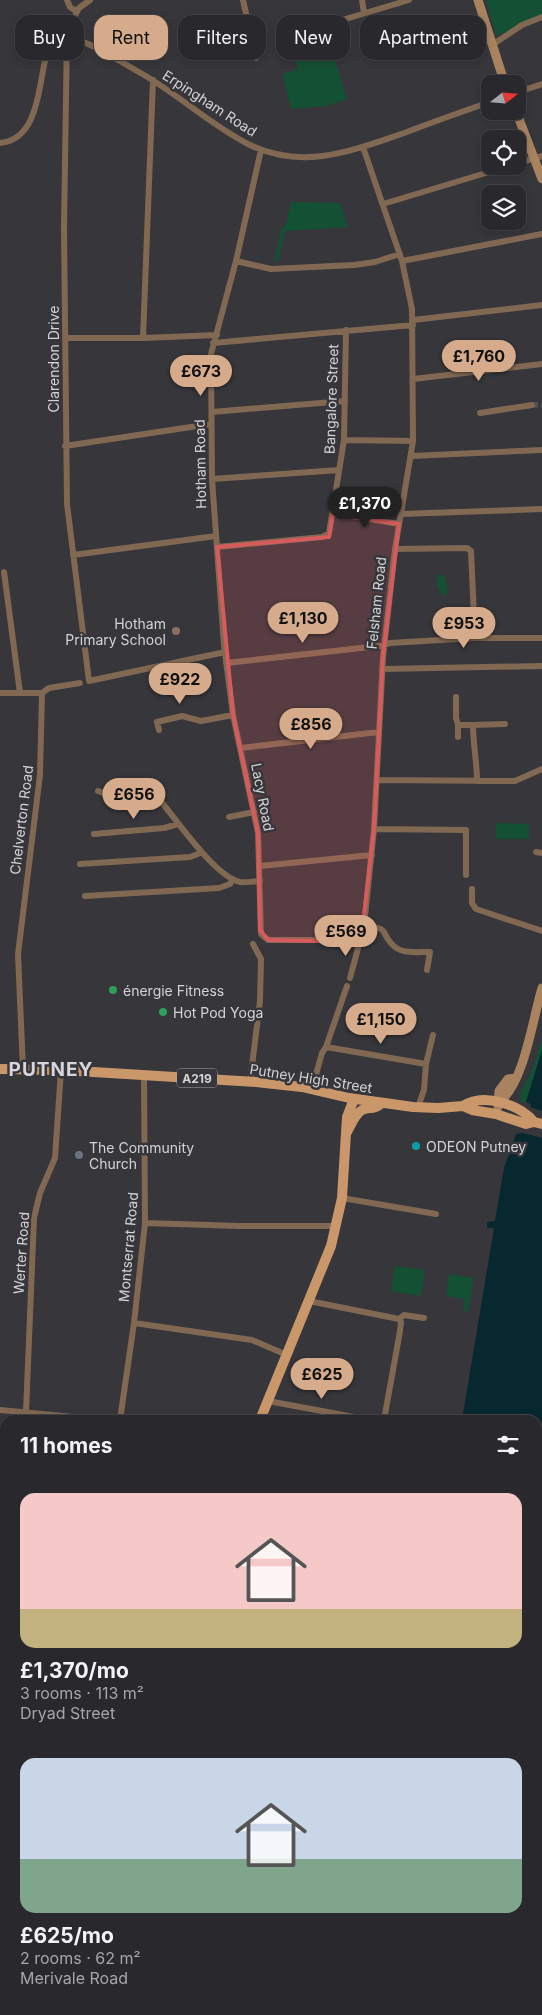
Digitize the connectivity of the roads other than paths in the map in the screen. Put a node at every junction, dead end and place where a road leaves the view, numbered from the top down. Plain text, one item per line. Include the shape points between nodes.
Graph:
1 (67, 0) edge
2 (90, 0) edge
3 (243, 0) edge
4 (362, 0) edge
5 (378, 0) edge
6 (409, 0) edge
7 (478, 0) edge
8 (381, 8) junction
9 (76, 11) junction
10 (364, 13) junction
11 (75, 15) edge
12 (247, 15) edge
13 (350, 17) edge
14 (542, 17) edge
15 (84, 43) edge
16 (492, 45) junction
17 (46, 60) edge
18 (67, 60) edge
19 (502, 75) edge
20 (153, 80) junction
21 (542, 84) edge
22 (526, 89) edge
23 (481, 105) edge
24 (520, 120) edge
25 (3, 143) edge
26 (363, 147) junction
27 (261, 150) junction
28 (538, 157) edge
29 (526, 161) edge
30 (481, 174) edge
31 (542, 179) edge
32 (383, 204) junction
33 (542, 234) edge
34 (400, 254) junction
35 (236, 261) junction
36 (402, 262) junction
37 (542, 306) edge
38 (413, 322) junction
39 (346, 330) junction
40 (217, 336) junction
41 (66, 338) junction
42 (143, 338) junction
43 (213, 343) junction
44 (542, 364) edge
45 (413, 380) junction
46 (345, 401) junction
47 (532, 405) tunnel mouth
48 (212, 412) junction
49 (480, 413) dead end
50 (211, 424) junction
51 (344, 440) junction
52 (413, 441) junction
53 (65, 446) junction
54 (542, 450) edge
55 (411, 456) junction
56 (339, 470) junction
57 (212, 479) junction
58 (542, 509) edge
59 (333, 513) junction
60 (401, 514) junction
61 (399, 524) junction
62 (216, 536) junction
63 (217, 547) junction
64 (395, 549) junction
65 (72, 555) junction
66 (4, 572) dead end
67 (475, 638) junction
68 (542, 638) edge
69 (384, 644) junction
70 (225, 652) junction
71 (226, 663) junction
72 (542, 666) edge
73 (382, 669) junction
74 (80, 683) dead end
75 (0, 692) edge
76 (20, 693) junction
77 (42, 693) junction
78 (456, 696) dead end
79 (233, 715) junction
80 (458, 724) junction
81 (505, 724) dead end
82 (473, 725) junction
83 (159, 730) dead end
84 (379, 732) junction
85 (458, 737) dead end
86 (240, 748) junction
87 (542, 769) edge
88 (377, 780) junction
89 (477, 781) junction
90 (98, 791) dead end
91 (254, 812) junction
92 (229, 817) dead end
93 (176, 820) junction
94 (374, 829) junction
95 (94, 834) dead end
96 (201, 851) junction
97 (372, 855) junction
98 (80, 864) dead end
99 (260, 866) junction
100 (466, 875) dead end
101 (234, 879) junction
102 (260, 881) junction
103 (472, 889) dead end
104 (85, 896) dead end
105 (364, 926) junction
106 (542, 931) edge
107 (361, 942) junction
108 (253, 944) dead end
109 (427, 970) dead end
110 (350, 978) dead end
111 (347, 986) dead end
112 (542, 988) edge
113 (540, 1002) edge
114 (433, 1035) dead end
115 (326, 1047) junction
116 (426, 1064) junction
117 (0, 1069) edge
118 (23, 1069) junction
119 (61, 1070) junction
120 (144, 1075) junction
121 (516, 1078) junction
122 (250, 1082) junction
123 (312, 1089) junction
124 (354, 1099) junction
125 (499, 1102) junction
126 (382, 1103) junction
127 (463, 1106) junction
128 (418, 1107) junction
129 (515, 1113) junction
130 (496, 1114) junction
131 (538, 1123) edge
132 (347, 1132) junction
133 (342, 1198) junction
134 (436, 1214) dead end
135 (145, 1223) junction
136 (336, 1226) junction
137 (309, 1301) junction
138 (399, 1318) junction
139 (424, 1318) dead end
140 (134, 1323) junction
141 (287, 1355) junction
142 (268, 1401) junction
143 (0, 1410) edge
144 (26, 1412) junction
145 (34, 1415) edge
146 (121, 1415) edge
147 (262, 1415) edge
148 (343, 1415) edge
149 (385, 1415) edge

1 - 9 street
2 - 9 street
3 - 12 street
4 - 10 street
5 - 8 street
6 - 8 street
7 - 16 main road
8 - 10 street
9 - 11 street, Clarendon Drive
10 - 13 street
14 - 16 street via 522,25
15 - 20 street, Erpingham Road
16 - 19 main road
17 - 25 street via 29,126 20,136
18 - 41 street, Clarendon Drive
20 - 27 street, Erpingham Road via 226,131
20 - 42 street
21 - 22 street
23 - 26 street, Erpingham Road
24 - 28 main road
26 - 27 street, Erpingham Road via 317,158
26 - 32 street, Felsham Road
27 - 35 street, Hotham Road
28 - 29 street
28 - 31 main road
30 - 32 street
32 - 34 street, Felsham Road
33 - 36 street
34 - 35 street via 354,265 270,269
34 - 36 street, Felsham Road
35 - 40 street, Hotham Road
36 - 38 street, Felsham Road
37 - 38 street
38 - 39 street
38 - 45 street, Felsham Road
39 - 43 street
39 - 46 street, Bangalore Street
40 - 42 street
40 - 43 street, Hotham Road
41 - 42 street
41 - 53 street, Clarendon Drive
43 - 48 street, Hotham Road
44 - 45 street
45 - 52 street, Felsham Road
46 - 48 street
46 - 51 street, Bangalore Street
47 - 49 street
48 - 50 street, Hotham Road
50 - 53 street
50 - 57 street, Hotham Road
51 - 52 street
51 - 56 street, Bangalore Street
52 - 55 street, Felsham Road
53 - 65 street, Clarendon Drive
54 - 55 street
55 - 60 street, Felsham Road
56 - 57 street
56 - 59 street, Bangalore Street
57 - 62 street, Hotham Road
58 - 60 street
59 - 61 street
59 - 63 street, Bangalore Street via 326,536
60 - 61 street, Felsham Road
61 - 64 street, Felsham Road
62 - 63 street, Hotham Road
62 - 65 street
63 - 70 street, Hotham Road
64 - 67 street via 467,548 471,551
64 - 69 street, Felsham Road
65 - 70 street, Clarendon Drive via 88,681
66 - 76 street
67 - 68 street
67 - 69 street
69 - 71 street
69 - 73 street, Felsham Road
70 - 71 street, Hotham Road
71 - 79 street, Lacy Road
72 - 73 street
73 - 84 street, Felsham Road
74 - 77 street via 49,688
75 - 76 street
76 - 77 street
77 - 118 street, Chelverton Road via 40,775 18,954
78 - 80 street
79 - 83 street via 201,721 182,716 157,722
79 - 86 street, Lacy Road
80 - 82 street
80 - 85 street
81 - 82 street
82 - 89 street
84 - 86 street
84 - 88 street, Felsham Road
86 - 91 street, Lacy Road
87 - 89 street via 515,781
88 - 89 street
88 - 94 street, Felsham Road
90 - 93 street via 127,802 159,799
91 - 92 street
91 - 99 street, Lacy Road
93 - 95 street via 164,828
93 - 96 street
94 - 97 street, Felsham Road
94 - 100 street via 466,830
96 - 98 street via 190,856
96 - 101 street
97 - 99 street
97 - 105 street, Felsham Road
99 - 102 street, Lacy Road
101 - 102 street
101 - 104 street via 219,888
102 - 107 street, Lacy Road via 260,929 268,940
103 - 106 street via 472,903 476,909
105 - 107 street, Felsham Road
105 - 109 street via 380,927 396,948 406,952 430,952
107 - 110 street, Felsham Road
108 - 122 street via 261,959 260,1001
111 - 115 street
112 - 113 main road
113 - 121 main road
114 - 116 street
115 - 116 street
115 - 123 street
116 - 128 street via 424,1090
117 - 118 main road, Putney High Street / A219
118 - 119 main road, Putney High Street / A219
119 - 120 main road, Putney High Street / A219
119 - 144 street, Werter Road via 55,1158 40,1193 34,1218
120 - 122 main road, Putney High Street / A219
120 - 135 street, Montserrat Road
121 - 125 main road via 505,1098
121 - 129 main road
122 - 123 main road, Putney High Street / A219
123 - 124 main road, Putney High Street / A219
124 - 126 main road, Putney High Street / A219
124 - 132 main road via 347,1118
125 - 127 main road, A219 via 486,1100
125 - 129 main road, A219
125 - 130 main road
126 - 128 main road, Putney High Street / A219
126 - 132 main road via 375,1109 360,1112
127 - 128 main road, Putney High Street / A219
127 - 130 main road, Putney High Street / A219
129 - 130 main road, A219
129 - 131 main road, A219 via 526,1124
132 - 133 main road
133 - 134 street
133 - 136 main road
135 - 136 street
135 - 140 street, Montserrat Road
136 - 137 main road
137 - 138 street
137 - 141 main road
138 - 139 street via 404,1315
138 - 149 street via 400,1331
140 - 141 street via 246,1339
140 - 146 street, Montserrat Road
141 - 142 main road
142 - 147 main road
142 - 148 street
143 - 144 street
144 - 145 street

